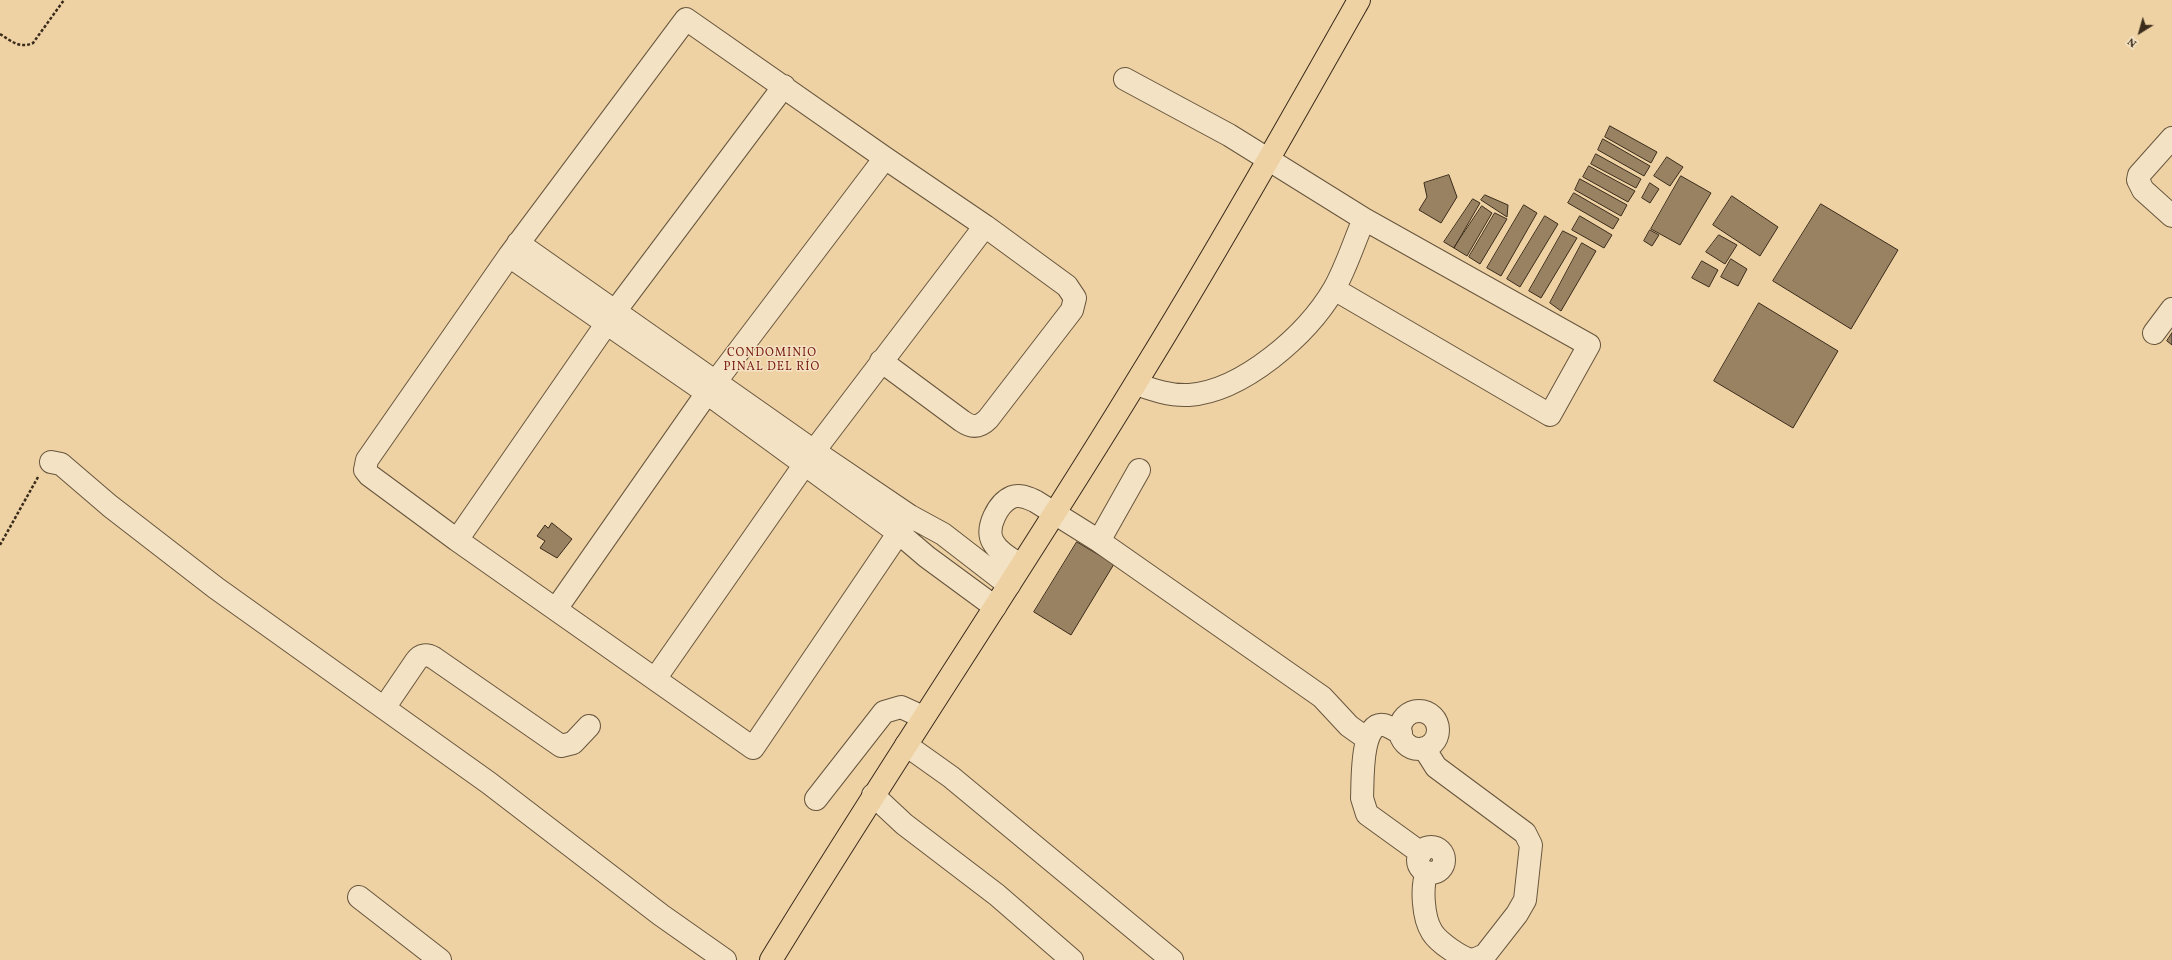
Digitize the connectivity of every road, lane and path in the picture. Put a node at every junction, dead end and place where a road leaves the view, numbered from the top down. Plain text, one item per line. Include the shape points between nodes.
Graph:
1 (64, 0) edge
2 (1359, 0) edge
3 (0, 34) edge
4 (1125, 80) dead end
5 (784, 86) junction
6 (2172, 138) edge
7 (885, 158) junction
8 (1268, 160) junction
9 (2172, 216) edge
10 (1364, 219) junction
11 (985, 226) junction
12 (514, 249) junction
13 (1334, 289) junction
14 (2172, 309) edge
15 (611, 318) junction
16 (2154, 333) dead end
17 (881, 361) junction
18 (1136, 384) junction
19 (712, 387) junction
20 (810, 458) junction
21 (51, 462) joint
22 (1139, 470) dead end
23 (1055, 514) junction
24 (905, 525) junction
25 (457, 540) junction
26 (1099, 541) junction
27 (0, 545) edge
28 (969, 555) junction
29 (1021, 565) junction
30 (954, 576) junction
31 (1009, 584) junction
32 (994, 607) junction
33 (556, 609) junction
34 (655, 678) junction
35 (384, 708) junction
36 (923, 717) junction
37 (589, 726) dead end
38 (1401, 733) junction
39 (1366, 738) junction
40 (906, 745) junction
41 (1424, 748) junction
42 (873, 794) junction
43 (816, 799) dead end
44 (359, 897) dead end
45 (440, 960) edge
46 (725, 960) edge
47 (771, 960) edge
48 (1072, 960) edge
49 (1172, 960) edge
50 (1473, 960) edge

1 - 3 path via 33,43 26,46 17,44
2 - 8 main road
4 - 8 street via 1229,135
5 - 7 street
5 - 12 street via 686,18
5 - 15 street
6 - 9 street via 2138,180 2144,190
7 - 11 street
7 - 19 street
8 - 10 street
8 - 18 main road
10 - 13 street
10 - 13 street via 1589,345 1550,415
11 - 17 street
11 - 17 street via 1073,292 1075,304 1068,316 988,419 977,426 962,421
12 - 15 street
12 - 25 street via 364,466 369,476
13 - 18 street via 1302,331 1262,364 1227,384 1206,392 1174,395
14 - 16 street
15 - 19 street
15 - 25 street
17 - 20 street
18 - 23 main road
19 - 20 street
19 - 33 street
20 - 24 street
20 - 34 street
21 - 27 path via 43,468
21 - 35 street via 61,464 110,506 216,588
22 - 26 street
23 - 26 street
23 - 29 main road
23 - 29 street via 1035,501 1024,496 1016,496 1005,502 995,516 990,533 992,541 998,549
24 - 28 street via 943,534
24 - 30 street via 927,557
24 - 34 street via 753,748
25 - 33 street
26 - 39 street via 1322,697 1349,726
28 - 30 street
28 - 31 street
29 - 31 main road
30 - 32 street
31 - 32 main road
32 - 36 main road
33 - 34 street
35 - 37 street via 416,661 422,655 427,655 561,746 574,743
35 - 46 street via 517,803 661,915
36 - 40 main road
36 - 43 street via 901,707 884,712
38 - 39 street via 1385,725 1379,725 1373,728
38 - 41 street via 1407,744 1418,749
38 - 41 street via 1406,716 1418,711 1430,715 1437,724 1437,736 1434,742
39 - 50 street via 1362,798 1364,811 1424,862 1424,902 1432,932 1460,955
40 - 42 main road
40 - 49 street via 951,777
41 - 50 street via 1436,767 1522,830 1528,836 1531,845 1527,895 1522,907 1485,955
42 - 47 main road
42 - 48 street via 919,836 992,890
44 - 45 street

